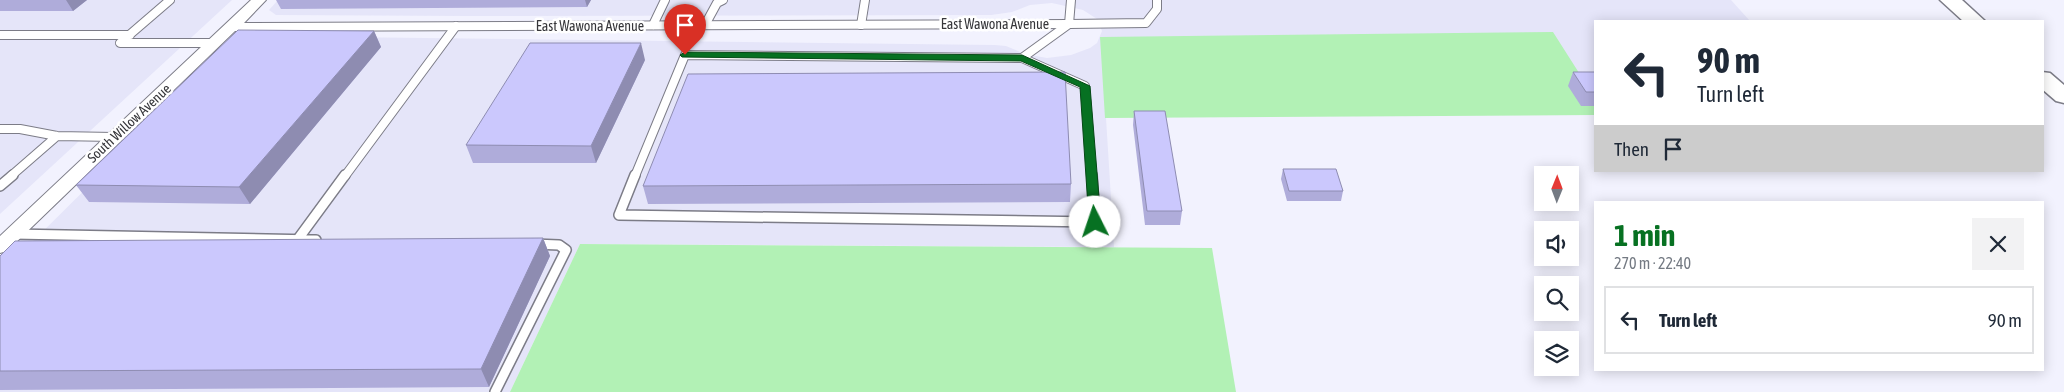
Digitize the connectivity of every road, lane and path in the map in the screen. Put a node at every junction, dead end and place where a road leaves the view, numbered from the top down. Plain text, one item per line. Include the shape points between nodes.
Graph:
1 (170, 0) edge
2 (259, 0) edge
3 (665, 0) edge
4 (723, 0) edge
5 (866, 0) edge
6 (1071, 0) edge
7 (1158, 0) edge
8 (1950, 0) edge
9 (1974, 20) edge
10 (1069, 24) junction
11 (705, 25) junction
12 (861, 25) junction
13 (456, 26) junction
14 (653, 26) junction
15 (231, 27) junction
16 (0, 34) edge
17 (130, 34) junction
18 (214, 43) junction
19 (1022, 58) junction
20 (2044, 80) edge
21 (2064, 96) edge
22 (0, 129) edge
23 (57, 136) junction
24 (114, 137) junction
25 (0, 186) edge
26 (13, 234) junction
27 (298, 240) junction
28 (327, 240) edge
29 (520, 244) edge
30 (0, 247) edge
31 (495, 392) edge

1 - 17 lane
2 - 15 street, South Willow Avenue
3 - 14 lane
4 - 11 lane via 717,3
5 - 12 lane
6 - 10 lane
7 - 10 lane via 1157,9 1146,23
8 - 9 street
10 - 12 street, East Wawona Avenue
10 - 19 lane
11 - 12 street, East Wawona Avenue
11 - 14 street, East Wawona Avenue
13 - 14 street, East Wawona Avenue
13 - 15 street, East Wawona Avenue
13 - 27 lane
15 - 18 street, South Willow Avenue
16 - 17 lane
17 - 18 lane via 120,42
18 - 24 street, South Willow Avenue
19 - 19 lane via 685,55 618,215 1095,222 1085,86
20 - 21 street
22 - 23 lane
23 - 24 lane
23 - 25 lane
24 - 26 street, South Willow Avenue
26 - 27 lane
26 - 30 street, South Willow Avenue
27 - 28 lane
29 - 31 lane via 559,245 566,250

